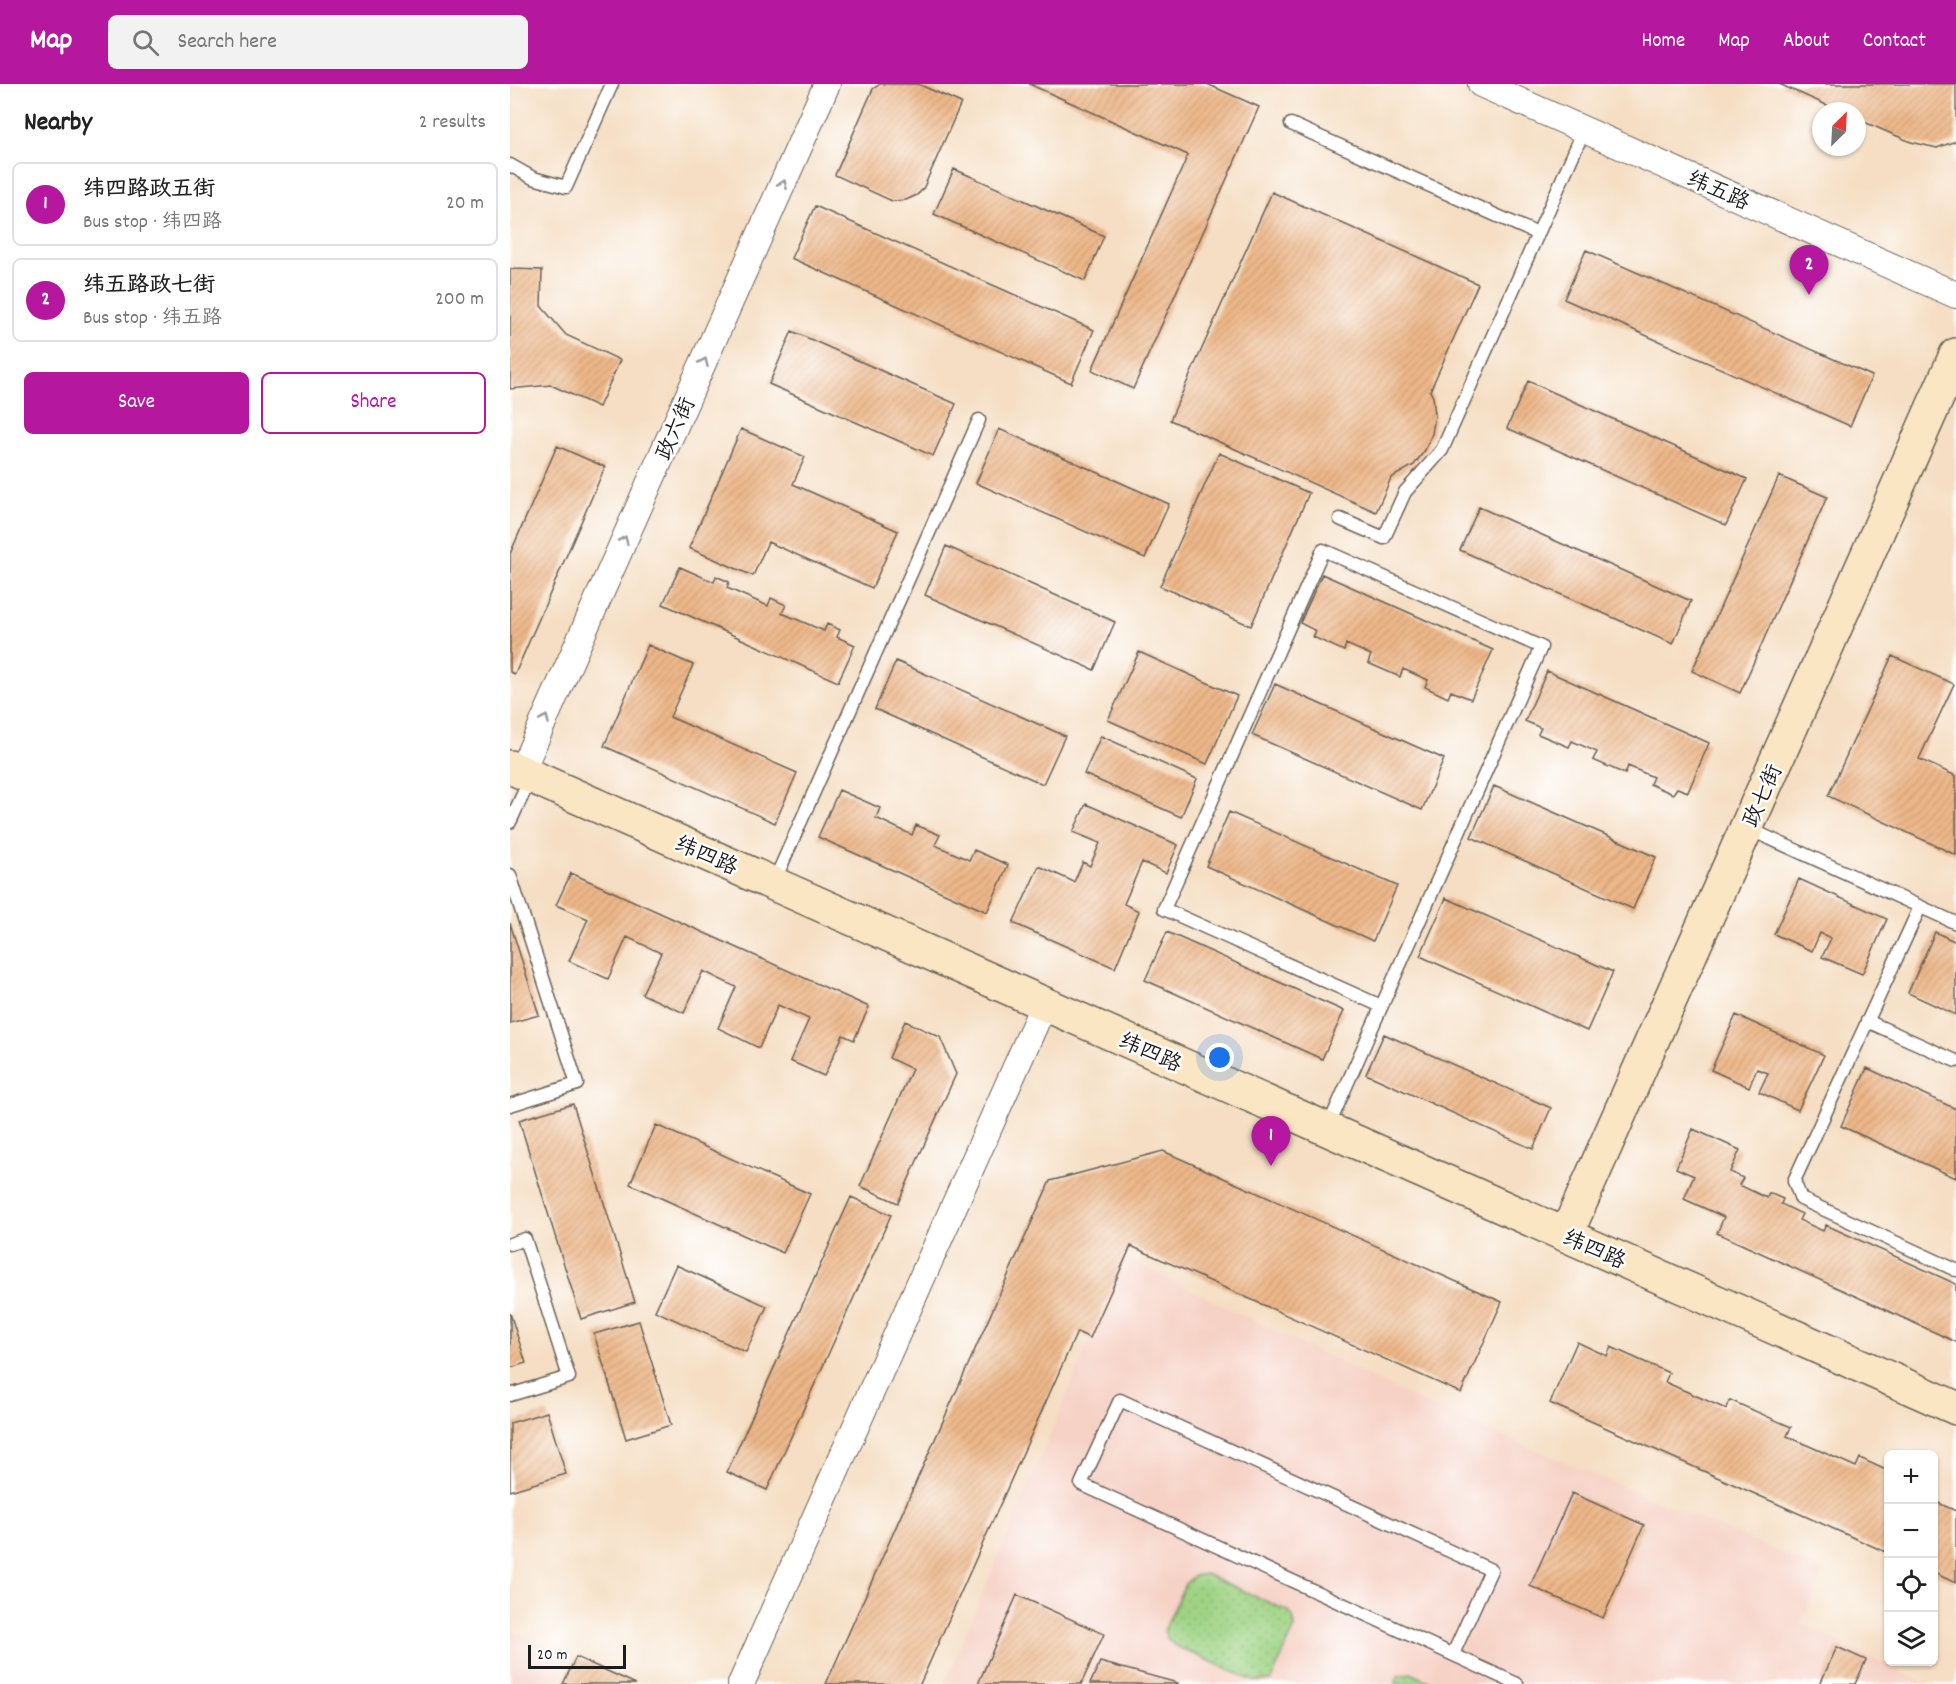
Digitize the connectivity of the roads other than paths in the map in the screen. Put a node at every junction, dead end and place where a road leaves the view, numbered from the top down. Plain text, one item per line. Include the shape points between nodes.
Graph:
1 (612, 84) edge
2 (827, 84) edge
3 (1481, 84) edge
4 (1291, 124) dead end
5 (1584, 130) junction
6 (510, 165) edge
7 (1538, 234) junction
8 (1956, 295) edge
9 (1956, 355) edge
10 (979, 420) dead end
11 (1340, 519) dead end
12 (521, 772) edge
13 (510, 822) edge
14 (1746, 827) junction
15 (510, 875) edge
16 (773, 884) junction
17 (1920, 906) junction
18 (1956, 923) edge
19 (1044, 1004) junction
20 (1381, 1006) junction
21 (1867, 1021) junction
22 (1956, 1061) edge
23 (510, 1105) edge
24 (1326, 1129) junction
25 (1566, 1235) junction
26 (510, 1244) edge
27 (1956, 1270) edge
28 (510, 1395) edge
29 (1956, 1408) edge
30 (1453, 1654) junction
31 (741, 1684) edge
32 (1517, 1684) edge

1 - 6 lane via 566,187 533,178
12 -> 2 street, 政六街
3 - 5 street, 纬五路
4 - 7 lane
5 - 7 lane
5 - 8 street, 纬五路
7 - 11 lane via 1442,450 1405,492 1384,538
9 - 14 street, 政七街
10 - 16 lane
12 - 13 lane
12 - 16 street, 纬四路
14 - 17 lane
14 - 25 street, 政七街
15 - 23 lane via 576,1084
16 - 19 street, 纬四路
17 - 18 lane
17 - 21 lane
19 - 24 street, 纬四路
19 - 31 street
20 - 20 lane via 1540,647 1323,550 1164,909
20 - 24 lane
21 - 22 lane
21 - 27 lane via 1794,1181 1801,1199
24 - 25 street, 纬四路
25 - 29 street, 纬四路
26 - 28 lane via 525,1239 569,1377
30 - 30 lane via 1081,1484 1120,1400 1491,1570
30 - 32 lane

